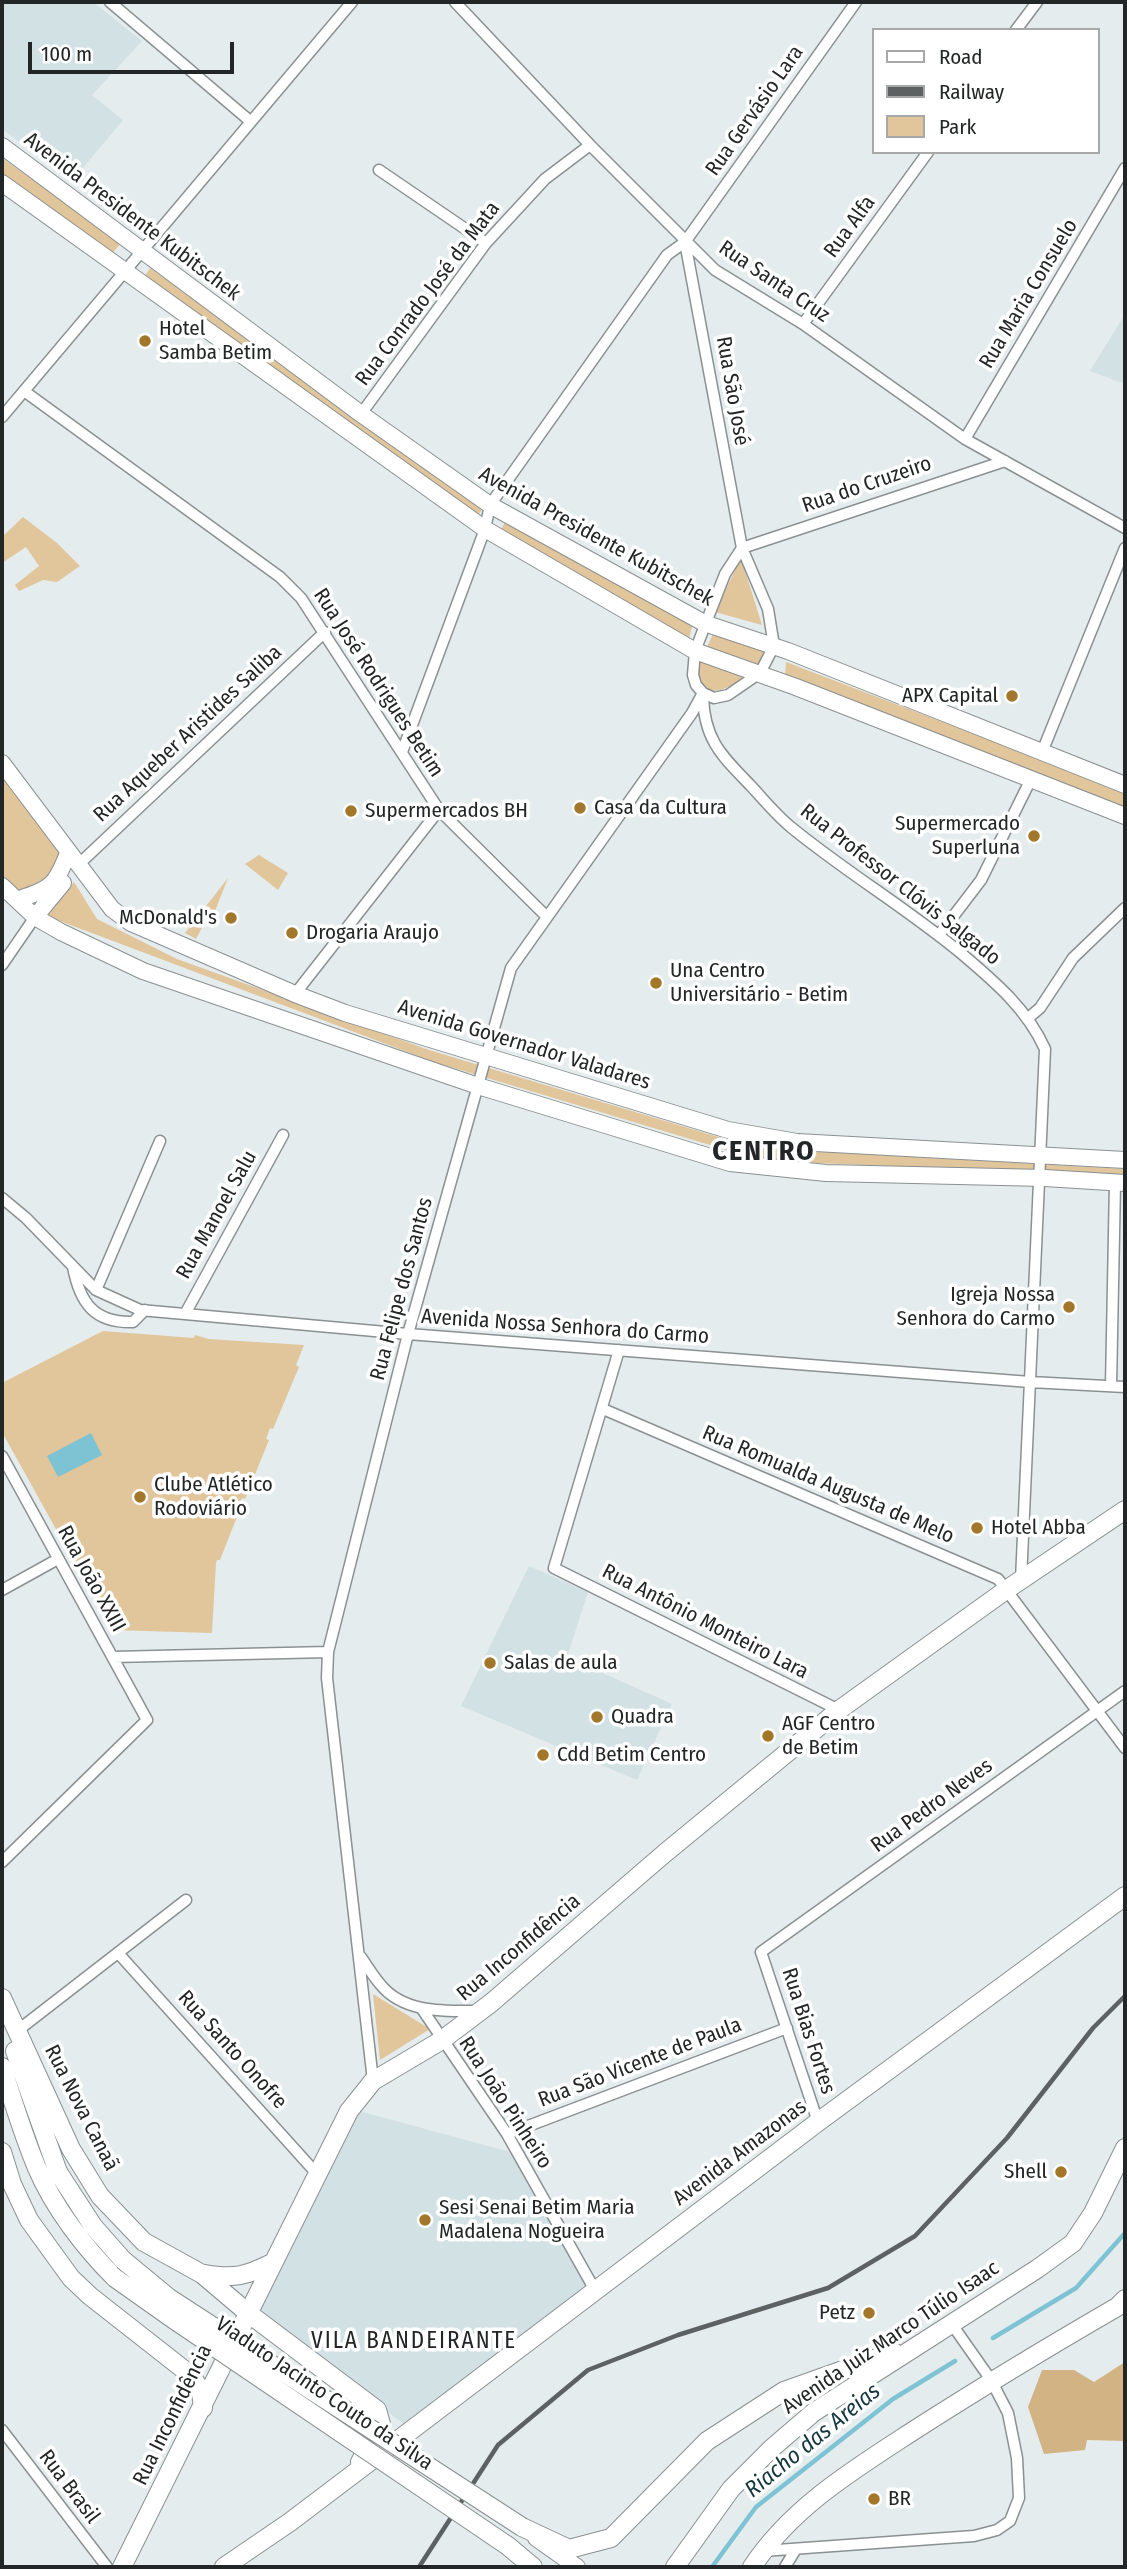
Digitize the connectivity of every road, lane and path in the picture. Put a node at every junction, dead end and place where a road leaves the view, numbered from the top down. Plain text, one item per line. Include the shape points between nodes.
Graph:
1 (110, 2) edge
2 (352, 2) edge
3 (455, 2) edge
4 (856, 2) edge
5 (1037, 2) edge
6 (1018, 28) edge
7 (250, 121) junction
8 (590, 145) junction
9 (2, 146) edge
10 (927, 154) edge
11 (1125, 168) edge
12 (379, 170) dead end
13 (2, 183) edge
14 (685, 242) junction
15 (486, 243) junction
16 (141, 250) junction
17 (124, 271) junction
18 (803, 324) junction
19 (24, 391) junction
20 (360, 414) junction
21 (2, 417) edge
22 (965, 439) junction
23 (1005, 461) junction
24 (490, 505) junction
25 (1125, 528) edge
26 (485, 529) junction
27 (741, 548) junction
28 (1125, 548) edge
29 (704, 623) junction
30 (325, 632) junction
31 (774, 646) junction
32 (695, 652) junction
33 (760, 673) junction
34 (703, 693) junction
35 (402, 752) junction
36 (1042, 752) junction
37 (2, 763) edge
38 (1031, 779) junction
39 (1125, 785) edge
40 (439, 810) junction
41 (1125, 816) edge
42 (73, 859) junction
43 (2, 886) edge
44 (17, 900) junction
45 (1125, 908) edge
46 (35, 916) junction
47 (547, 917) junction
48 (939, 935) junction
49 (2, 965) edge
50 (295, 994) junction
51 (1027, 1019) junction
52 (487, 1055) junction
53 (478, 1086) junction
54 (283, 1135) dead end
55 (160, 1141) dead end
56 (1040, 1157) junction
57 (1125, 1160) edge
58 (1039, 1178) junction
59 (1120, 1183) edge
60 (2, 1198) edge
61 (74, 1267) junction
62 (96, 1290) junction
63 (145, 1310) junction
64 (185, 1314) junction
65 (408, 1334) junction
66 (619, 1350) junction
67 (1030, 1382) junction
68 (1111, 1386) junction
69 (1125, 1387) edge
70 (603, 1409) junction
71 (2, 1456) edge
72 (1125, 1510) edge
73 (58, 1559) junction
74 (1014, 1585) junction
75 (2, 1590) edge
76 (328, 1652) junction
77 (113, 1657) junction
78 (1125, 1691) edge
79 (839, 1710) junction
80 (1099, 1710) junction
81 (1125, 1748) edge
82 (2, 1862) edge
83 (1125, 1896) edge
84 (186, 1900) dead end
85 (761, 1952) joint
86 (118, 1953) junction
87 (359, 1955) junction
88 (2, 1998) edge
89 (422, 2009) junction
90 (2, 2011) edge
91 (480, 2011) junction
92 (787, 2028) junction
93 (17, 2031) junction
94 (442, 2040) junction
95 (2, 2067) edge
96 (373, 2081) junction
97 (818, 2122) junction
98 (507, 2134) junction
99 (1125, 2148) edge
100 (2, 2152) edge
101 (317, 2174) junction
102 (272, 2263) junction
103 (202, 2274) junction
104 (596, 2292) junction
105 (1125, 2299) edge
106 (248, 2313) junction
107 (951, 2323) junction
108 (920, 2342) junction
109 (991, 2380) junction
110 (203, 2408) junction
111 (2, 2430) edge
112 (354, 2475) junction
113 (526, 2530) junction
114 (513, 2549) junction
115 (796, 2549) junction
116 (762, 2551) junction
117 (107, 2567) edge
118 (122, 2567) edge
119 (224, 2567) edge
120 (533, 2567) edge
121 (544, 2567) edge
122 (577, 2567) edge
123 (675, 2567) edge
124 (752, 2567) edge
125 (785, 2567) edge

1 - 7 street
2 - 7 street
3 - 8 street, Rua Santa Cruz
4 - 14 street, Rua Gervásio Lara
5 - 6 street
7 - 16 street
8 - 14 street, Rua Santa Cruz
8 - 15 street, Rua Conrado José da Mata via 545,179
9 - 16 main road, Avenida Presidente Kubitschek
10 - 18 street, Rua Alfa
11 - 22 street, Rua Maria Consuelo
12 - 15 street
13 - 17 main road, Avenida Presidente Kubitschek
14 - 18 street, Rua Santa Cruz via 715,270
14 - 24 street, Rua Gervásio Lara via 667,255
14 - 27 street, Rua São José
15 - 20 street, Rua Conrado José da Mata
16 - 17 street
16 - 20 main road, Avenida Presidente Kubitschek
17 - 19 street
17 - 26 main road, Avenida Presidente Kubitschek
18 - 22 street, Rua Santa Cruz
19 - 21 street
19 - 30 street, Rua José Rodrigues Betim via 280,577
20 - 24 main road, Avenida Presidente Kubitschek
22 - 23 street, Rua Santa Cruz
23 - 25 street, Rua Santa Cruz
23 - 27 street, Rua do Cruzeiro
24 - 26 street
24 - 29 main road, Avenida Presidente Kubitschek
26 - 32 main road, Avenida Presidente Kubitschek
26 - 35 street
27 - 29 street
27 - 31 street, Rua São José via 768,609
28 - 36 street
29 - 31 main road, Avenida Presidente Kubitschek
29 - 32 street
30 - 35 street, Rua José Rodrigues Betim
30 - 42 street, Rua Aqueber Aristides Saliba
31 - 33 street
31 - 36 main road, Avenida Presidente Kubitschek
32 - 33 main road, Avenida Presidente Kubitschek
32 - 34 street, Rua Professor Clóvis Salgado via 693,676
33 - 34 street via 728,695 714,698
33 - 38 main road, Avenida Presidente Kubitschek
34 - 47 street, Rua Felipe dos Santos
34 - 48 street, Rua Professor Clóvis Salgado via 704,718 712,741 790,827
35 - 40 street, Rua José Rodrigues Betim
36 - 39 main road, Avenida Presidente Kubitschek
37 - 42 main road, Avenida Governador Valadares
38 - 41 main road, Avenida Presidente Kubitschek
38 - 48 street via 982,880
40 - 47 street, Rua José Rodrigues Betim
40 - 50 street
42 - 44 main road via 47,889
42 - 46 main road
42 - 50 main road, Avenida Governador Valadares via 112,909 131,923
43 - 44 main road
44 - 46 main road
45 - 51 street via 1073,958 1041,1008
46 - 49 street
46 - 53 main road via 143,971
47 - 52 street, Rua Felipe dos Santos via 511,968
48 - 51 street, Rua Professor Clóvis Salgado via 990,978
50 - 52 main road, Avenida Governador Valadares
51 - 56 street, Rua Professor Clóvis Salgado via 1045,1049
52 - 53 street, Rua Felipe dos Santos
52 - 56 main road, Avenida Governador Valadares via 769,1139
53 - 58 main road via 730,1163 826,1173
53 - 65 street, Rua Felipe dos Santos
54 - 64 street, Rua Manoel Salu
55 - 62 street
56 - 57 main road, Avenida Governador Valadares
56 - 58 street, Rua Professor Clóvis Salgado
58 - 59 main road
58 - 67 street, Rua Professor Clóvis Salgado
59 - 68 street
60 - 61 street, Avenida Nossa Senhora do Carmo
61 - 62 street, Avenida Nossa Senhora do Carmo
61 - 63 street via 78,1289 93,1311 115,1322 133,1322
62 - 63 street, Avenida Nossa Senhora do Carmo
63 - 64 street, Avenida Nossa Senhora do Carmo
64 - 65 street, Avenida Nossa Senhora do Carmo
65 - 66 street, Avenida Nossa Senhora do Carmo
65 - 76 street, Rua Felipe dos Santos
66 - 67 street, Avenida Nossa Senhora do Carmo
66 - 70 street
67 - 68 street, Avenida Nossa Senhora do Carmo
67 - 74 street, Rua Professor Clóvis Salgado
68 - 69 street, Avenida Nossa Senhora do Carmo
70 - 74 street, Rua Romualda Augusta de Melo
70 - 79 street, Rua Antônio Monteiro Lara via 554,1568
71 - 73 street, Rua João XXIII
72 - 74 main road, Rua Inconfidência
73 - 75 street
73 - 77 street, Rua João XXIII
74 - 79 main road, Rua Inconfidência
74 - 80 street, Rua Romualda Augusta de Melo
76 - 77 street
76 - 87 street, Rua Felipe dos Santos via 327,1678
77 - 82 street, Rua João XXIII via 147,1720
78 - 80 street, Rua Pedro Neves
79 - 91 main road, Rua Inconfidência
80 - 81 street, Rua Romualda Augusta de Melo
80 - 85 street, Rua Pedro Neves
83 - 97 main road, Avenida Amazonas
84 - 86 street
85 - 92 street, Rua Bias Fortes
86 - 93 street
86 - 101 street, Rua Santo Onofre
87 - 89 street, Rua Felipe dos Santos via 381,1986
87 - 96 street, Rua Felipe dos Santos
88 - 93 main road, Rua Nova Canaã
89 - 91 street, Rua Felipe dos Santos
89 - 94 street, Rua João Pinheiro
90 - 113 main road, Viaduto Jacinto Couto da Silva, bridge via 58,2172 93,2226 123,2260 169,2298
91 - 94 main road, Rua Inconfidência
92 - 97 street, Rua Bias Fortes
92 - 98 street, Rua São Vicente de Paula
93 - 103 main road, Rua Nova Canaã via 71,2149 100,2196 144,2242
94 - 96 main road, Rua Inconfidência
94 - 98 street, Rua João Pinheiro
95 - 114 main road, Viaduto Jacinto Couto da Silva, bridge via 38,2170 74,2228 115,2278
96 - 101 main road, Rua Inconfidência via 349,2111
97 - 104 main road, Avenida Amazonas
98 - 104 street, Rua João Pinheiro
99 - 107 main road, Avenida Juiz Marco Túlio Isaac via 1073,2243
100 - 110 main road via 29,2220 71,2278 191,2376 201,2392
101 - 102 main road, Rua Inconfidência
102 - 103 main road via 229,2278
102 - 106 main road, Rua Inconfidência
103 - 106 main road, Rua Nova Canaã
104 - 112 main road, Avenida Amazonas
105 - 109 main road
106 - 110 main road, Rua Inconfidência
106 - 112 main road, Rua Nova Canaã via 377,2410 381,2424
107 - 108 main road, Avenida Juiz Marco Túlio Isaac
107 - 109 street
108 - 113 main road via 784,2391 708,2441 611,2538 569,2549
108 - 123 main road, Avenida Juiz Marco Túlio Isaac via 814,2412 772,2448 731,2489
109 - 115 street via 1008,2413 1017,2458 1019,2498 1010,2521 974,2536
109 - 116 main road via 833,2483 785,2524
110 - 118 main road, Rua Inconfidência
111 - 117 street, Rua Brasil
112 - 119 main road, Avenida Amazonas
113 - 122 main road, Viaduto Jacinto Couto da Silva
114 - 120 main road
114 - 121 main road, Viaduto Jacinto Couto da Silva
115 - 116 street
115 - 125 street
116 - 124 main road

